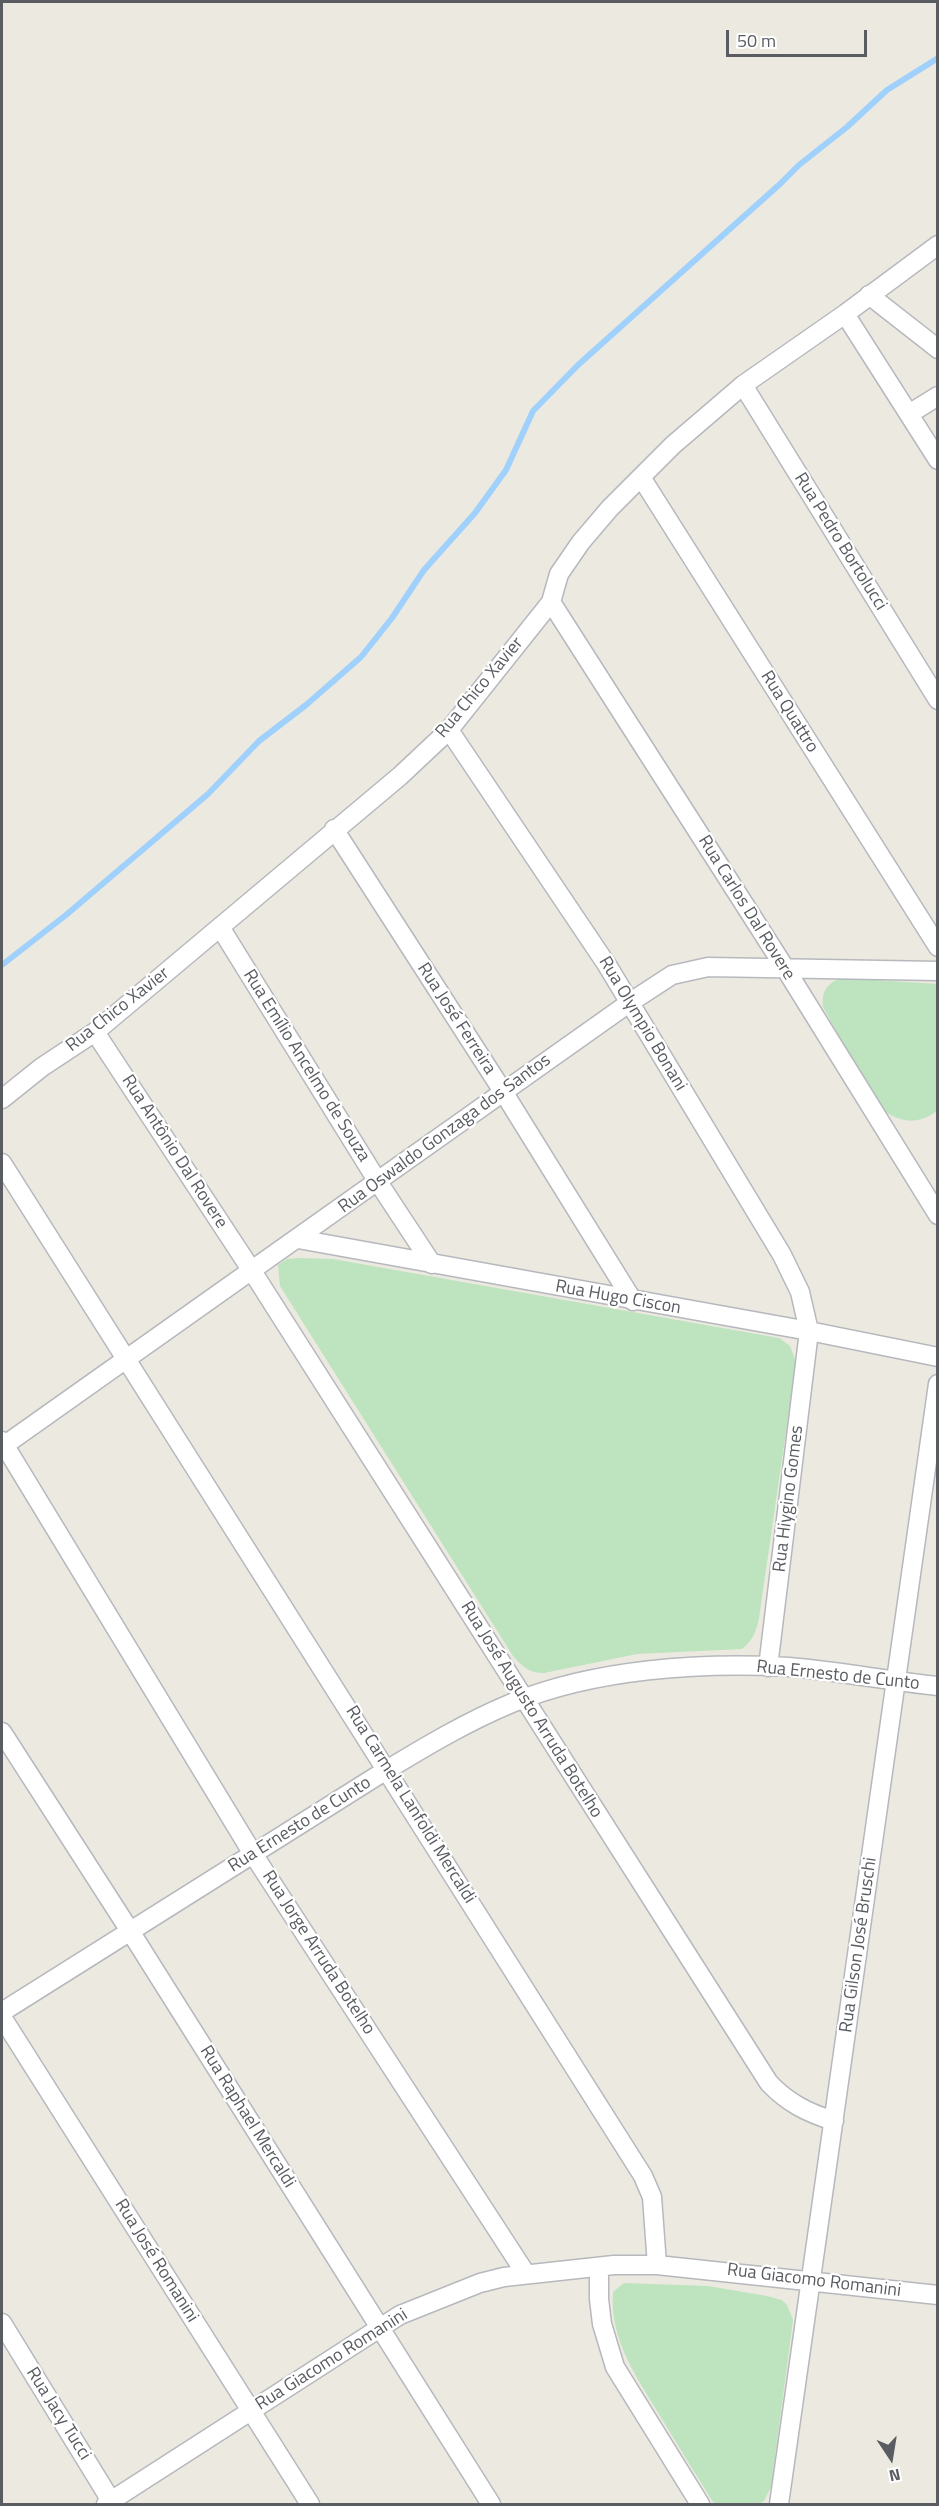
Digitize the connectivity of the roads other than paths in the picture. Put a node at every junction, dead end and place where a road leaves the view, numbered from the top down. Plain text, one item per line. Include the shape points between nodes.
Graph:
1 (938, 245) edge
2 (869, 295) junction
3 (845, 314) junction
4 (938, 349) edge
5 (743, 385) junction
6 (938, 396) edge
7 (909, 414) junction
8 (938, 460) edge
9 (641, 477) junction
10 (551, 602) junction
11 (938, 700) edge
12 (449, 730) junction
13 (334, 829) junction
14 (220, 927) junction
15 (938, 947) edge
16 (785, 968) junction
17 (938, 971) edge
18 (629, 1003) junction
19 (95, 1032) junction
20 (504, 1093) junction
21 (2, 1099) edge
22 (2, 1163) edge
23 (378, 1182) junction
24 (938, 1215) edge
25 (298, 1239) junction
26 (432, 1264) junction
27 (252, 1271) junction
28 (633, 1302) junction
29 (809, 1332) junction
30 (938, 1357) edge
31 (127, 1359) junction
32 (938, 1384) edge
33 (2, 1444) edge
34 (768, 1667) junction
35 (896, 1682) junction
36 (938, 1686) edge
37 (524, 1699) junction
38 (2, 1732) edge
39 (388, 1769) junction
40 (253, 1854) junction
41 (130, 1931) junction
42 (2, 2012) edge
43 (2, 2017) edge
44 (834, 2121) junction
45 (657, 2265) junction
46 (598, 2267) junction
47 (526, 2274) junction
48 (811, 2281) junction
49 (938, 2295) edge
50 (2, 2323) edge
51 (380, 2328) junction
52 (251, 2411) junction
53 (110, 2503) edge
54 (310, 2505) edge
55 (490, 2505) edge
56 (700, 2505) edge
57 (779, 2505) edge

1 - 2 street, Rua Chico Xavier
2 - 3 street, Rua Chico Xavier
2 - 4 street
3 - 5 street, Rua Chico Xavier
3 - 7 street
5 - 9 street, Rua Chico Xavier
5 - 11 street, Rua Pedro Bortolucci
6 - 7 street
7 - 8 street
9 - 10 street, Rua Chico Xavier via 581,542 559,574
9 - 15 street, Rua Quattro
10 - 12 street, Rua Chico Xavier
10 - 16 street, Rua Carlos Dal Rovere
12 - 13 street, Rua Chico Xavier
12 - 18 street, Rua Olympio Bonani
13 - 14 street, Rua Chico Xavier
13 - 20 street, Rua José Ferreira
14 - 19 street, Rua Chico Xavier
14 - 23 street, Rua Emílio Ancelmo de Souza
16 - 17 street, Rua Oswaldo Gonzaga dos Santos
16 - 18 street, Rua Oswaldo Gonzaga dos Santos via 708,967 672,975
16 - 24 street, Rua Carlos Dal Rovere
18 - 20 street, Rua Oswaldo Gonzaga dos Santos
18 - 29 street, Rua Olympio Bonani via 782,1255 800,1292
19 - 21 street, Rua Chico Xavier
19 - 27 street, Rua Antônio Dal Rovere
20 - 23 street, Rua Oswaldo Gonzaga dos Santos
20 - 28 street, Rua José Ferreira
22 - 31 street, Rua Carmela Lanfoldi Mercaldi
23 - 25 street, Rua Oswaldo Gonzaga dos Santos
23 - 26 street, Rua Emílio Ancelmo de Souza
25 - 26 street, Rua Hugo Ciscon
25 - 27 street, Rua Oswaldo Gonzaga dos Santos
26 - 28 street, Rua Hugo Ciscon
27 - 31 street, Rua Oswaldo Gonzaga dos Santos
27 - 37 street, Rua José Augusto Arruda Botelho
28 - 29 street, Rua Hugo Ciscon
29 - 30 street, Rua Hugo Ciscon
29 - 34 street, Rua Hiygino Gomes
31 - 33 street, Rua Oswaldo Gonzaga dos Santos
31 - 39 street, Rua Carmela Lanfoldi Mercaldi
32 - 35 street, Rua Gilson José Bruschi
33 - 40 street, Rua Jorge Arruda Botelho
34 - 35 street, Rua Ernesto de Cunto
34 - 37 street, Rua Ernesto de Cunto via 638,1672 593,1679
35 - 36 street, Rua Ernesto de Cunto
35 - 44 street, Rua Gilson José Bruschi
37 - 39 street, Rua Ernesto de Cunto via 470,1723
37 - 44 street, Rua José Augusto Arruda Botelho via 769,2083 798,2107
38 - 41 street, Rua Raphael Mercaldi
39 - 40 street, Rua Ernesto de Cunto
39 - 45 street, Rua Carmela Lanfoldi Mercaldi via 643,2176 652,2197
40 - 41 street, Rua Ernesto de Cunto
40 - 47 street, Rua Jorge Arruda Botelho
41 - 42 street, Rua Ernesto de Cunto
41 - 51 street, Rua Raphael Mercaldi
43 - 52 street, Rua José Romanini
44 - 48 street, Rua Gilson José Bruschi
45 - 46 street, Rua Giacomo Romanini
45 - 48 street, Rua Giacomo Romanini
46 - 47 street, Rua Giacomo Romanini
46 - 56 street via 602,2324 615,2367
47 - 51 street, Rua Giacomo Romanini via 470,2287 400,2315
48 - 49 street, Rua Giacomo Romanini
48 - 57 street, Rua Gilson José Bruschi
50 - 53 street, Rua Jacy Tucci
51 - 52 street, Rua Giacomo Romanini
51 - 55 street, Rua Raphael Mercaldi
52 - 53 street, Rua Giacomo Romanini
52 - 54 street, Rua José Romanini

